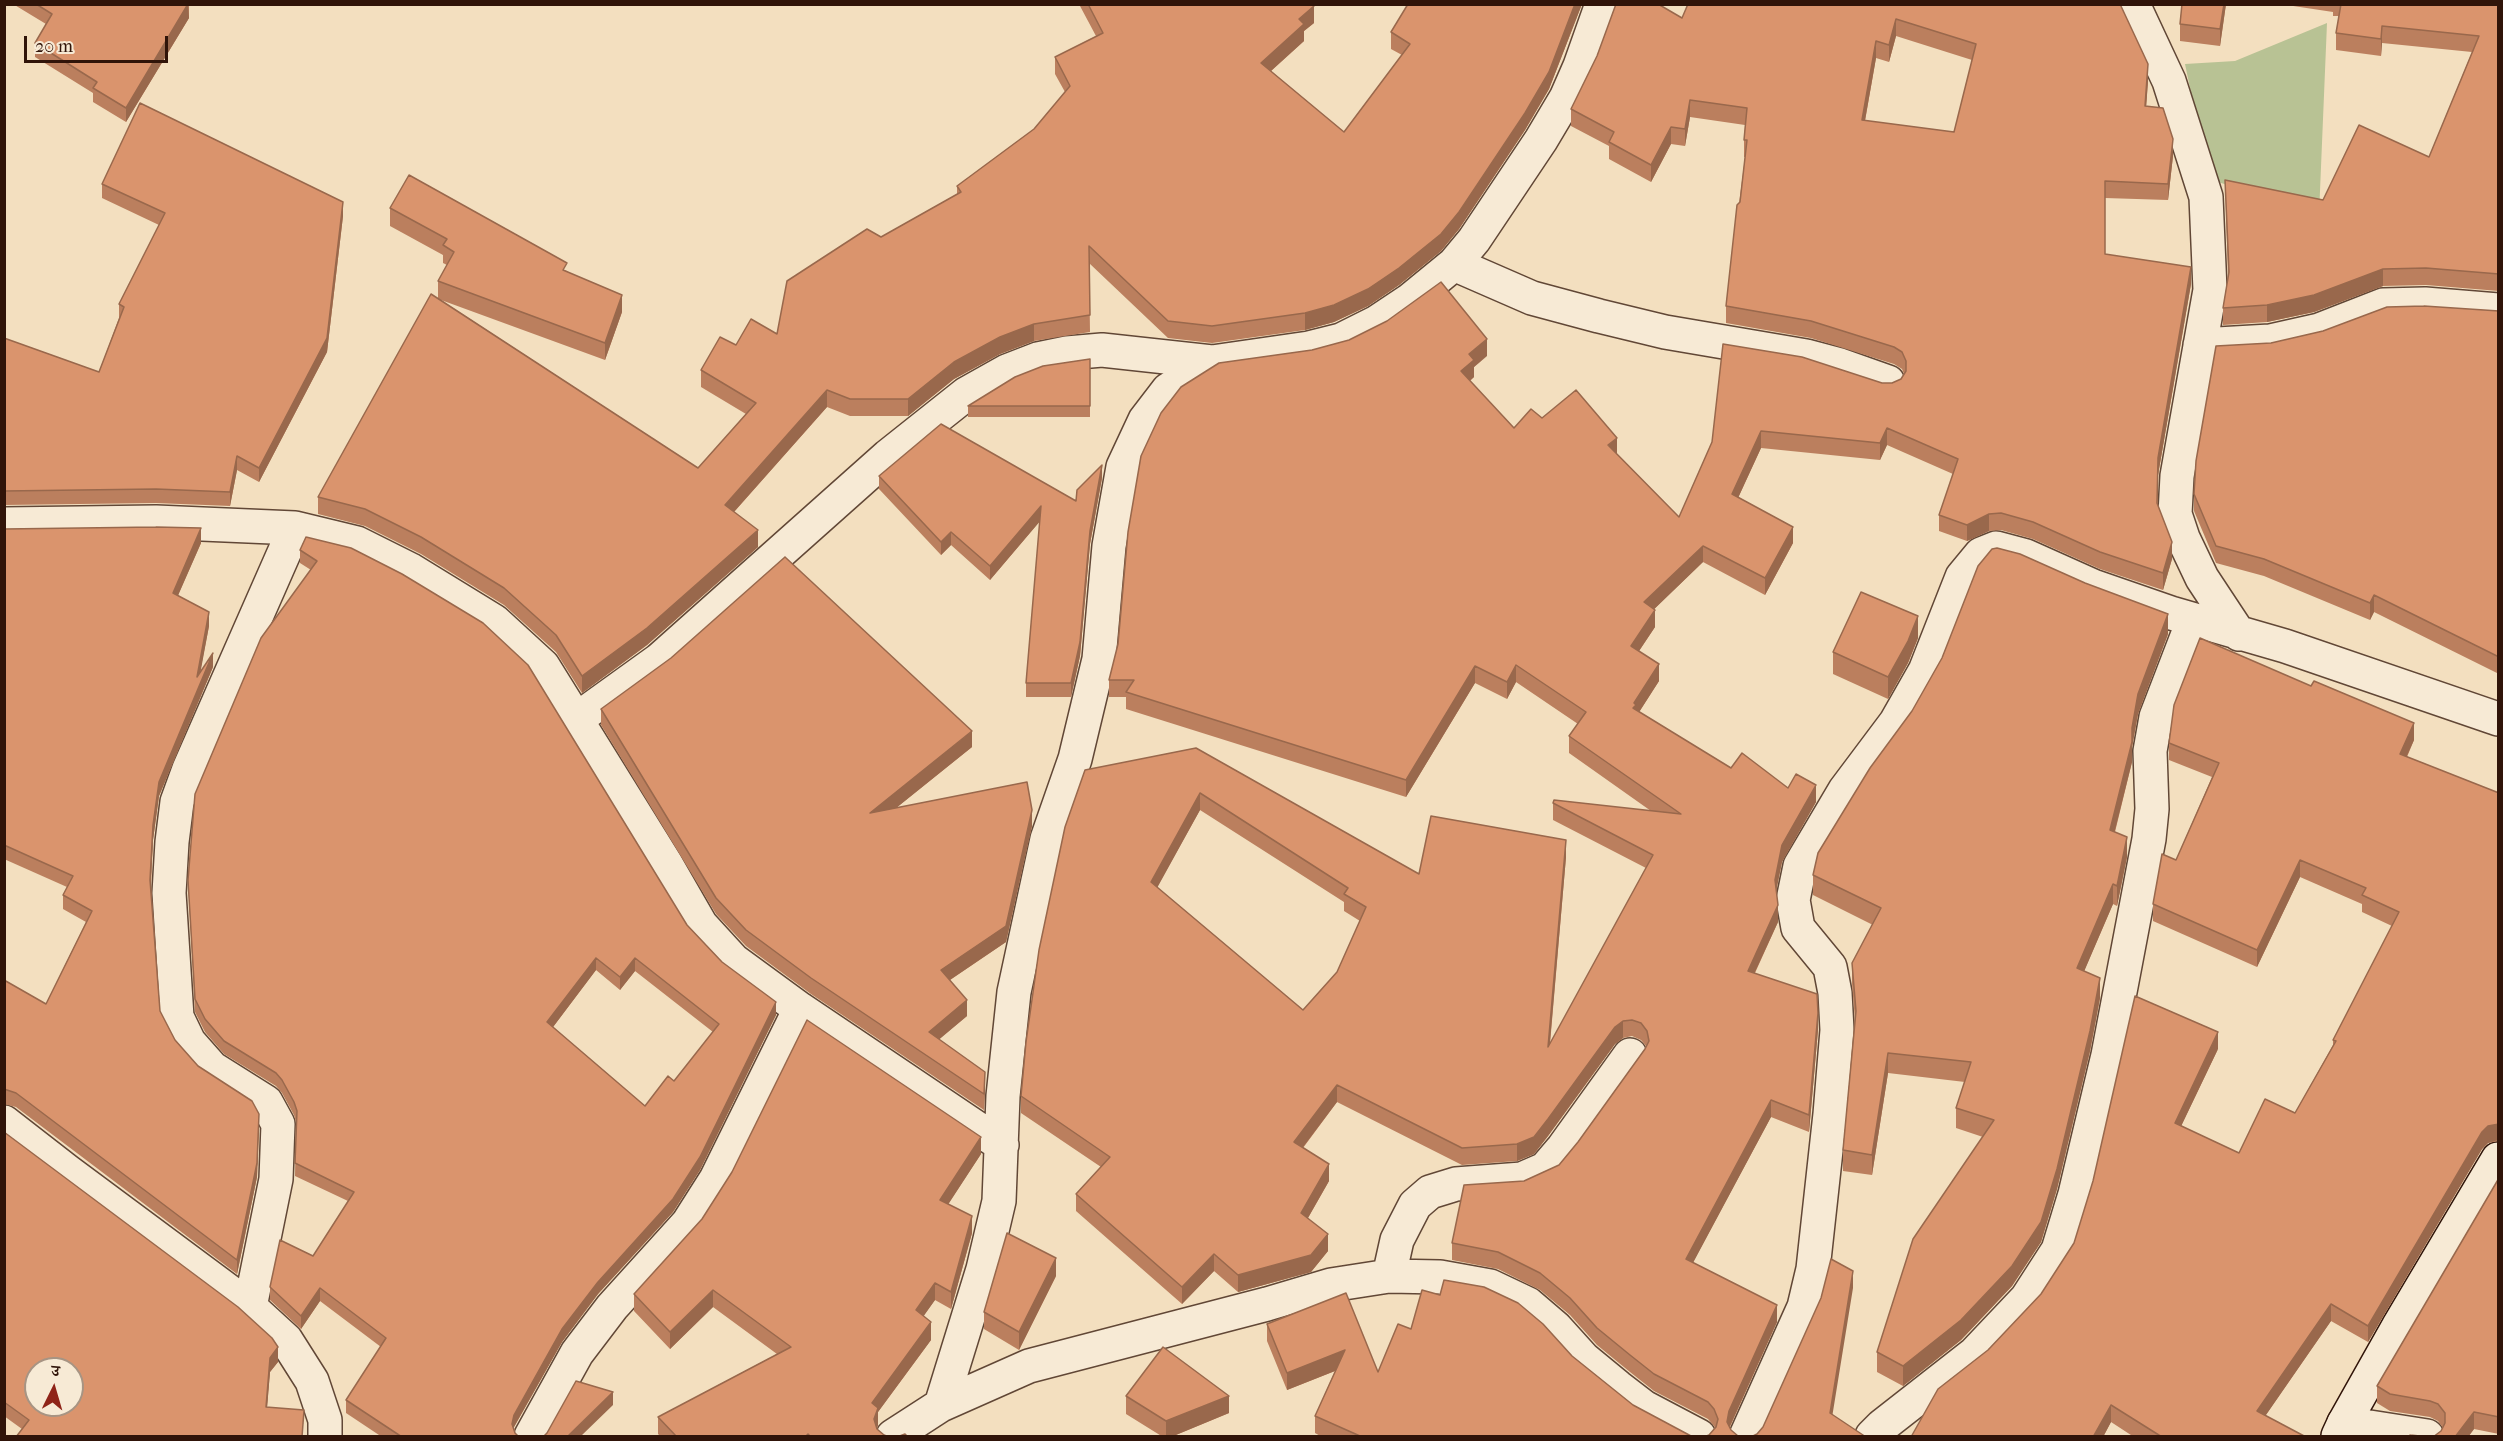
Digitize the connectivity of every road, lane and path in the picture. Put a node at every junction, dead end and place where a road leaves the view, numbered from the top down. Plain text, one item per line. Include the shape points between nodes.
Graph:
1 (1602, 4) edge
2 (2133, 4) edge
3 (1454, 264) junction
4 (2499, 310) edge
5 (2200, 345) junction
6 (1212, 362) junction
7 (1888, 382) edge
8 (4, 524) edge
9 (295, 528) junction
10 (2193, 621) junction
11 (2239, 634) junction
12 (577, 719) junction
13 (2499, 719) edge
14 (800, 1009) junction
15 (1630, 1055) dead end
16 (4, 1122) edge
17 (1002, 1145) junction
18 (2499, 1159) edge
19 (1389, 1276) junction
20 (250, 1307) junction
21 (940, 1405) junction
22 (2341, 1430) edge
23 (325, 1437) edge
24 (531, 1437) edge
25 (893, 1437) edge
26 (1699, 1437) edge
27 (1746, 1437) edge
28 (1872, 1437) edge
29 (2427, 1437) edge

1 - 3 street via 1566,98 1474,240
2 - 5 street via 2169,81 2206,197 2210,290
3 - 6 street via 1428,288 1377,322 1341,340
3 - 7 street via 1532,298 1677,335 1840,364
4 - 5 street via 2384,305 2319,330 2280,339
5 - 11 street via 2177,476 2175,514 2202,578
6 - 12 street via 1102,350 1067,353 1007,371 966,394 888,456 659,660
6 - 17 street via 1168,390 1145,420 1123,467 1109,546 1100,659 1075,759 1047,839 1014,992
8 - 9 street via 156,522
9 - 12 street via 357,543 411,570 494,621 543,666
9 - 20 street via 177,802 169,893 177,1017 189,1042 212,1068 266,1102 278,1124 276,1179
10 - 11 street
10 - 27 street via 2093,586 2026,556 1996,549 1981,554 1962,578 1925,671 1896,722 1845,790 1800,866 1793,900 1798,928 1830,967 1835,993 1837,1030 1829,1125 1813,1269 1804,1307
10 - 28 street via 2157,717 2150,751 2150,839 2108,1055 2058,1250 2027,1298 1974,1354
11 - 13 street
12 - 14 street via 701,925 733,960
14 - 17 street
14 - 24 street via 716,1179 688,1223 612,1307 577,1353
15 - 19 street via 1545,1169 1522,1179 1456,1184 1430,1191 1415,1205 1397,1240
16 - 20 street
17 - 21 street via 999,1201 983,1269
18 - 22 street
19 - 21 street via 1331,1284 1267,1305 1029,1366
19 - 26 street via 1440,1277 1490,1286 1528,1304 1618,1387 1644,1407
20 - 23 street via 286,1340 312,1381 325,1420
21 - 25 street
22 - 29 street

